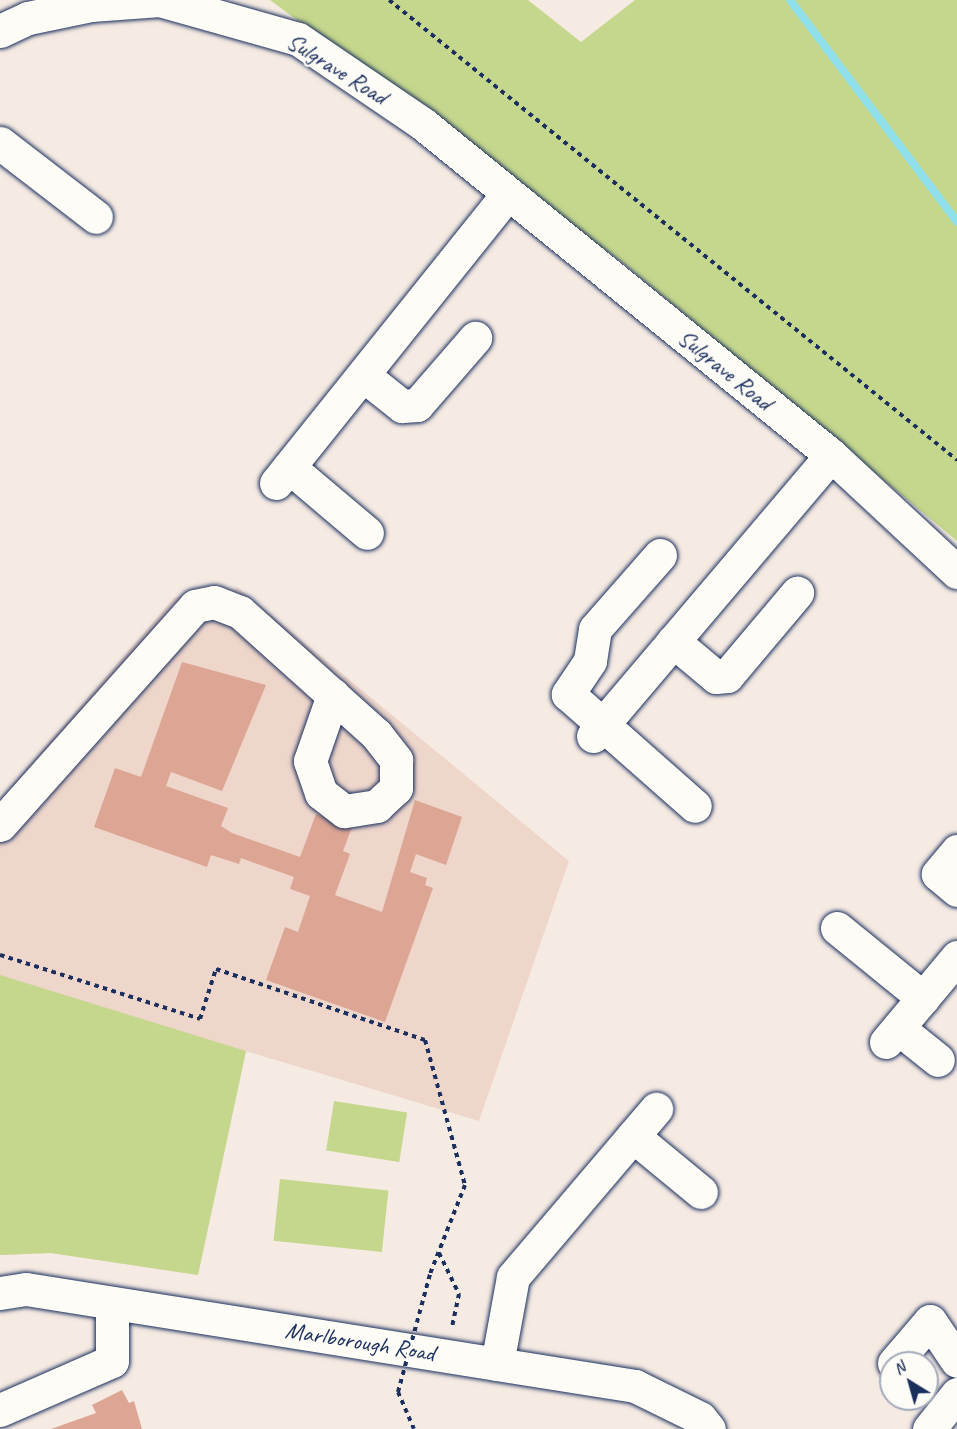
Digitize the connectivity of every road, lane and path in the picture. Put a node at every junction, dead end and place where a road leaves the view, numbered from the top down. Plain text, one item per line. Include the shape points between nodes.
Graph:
1 (389, 0) edge
2 (0, 31) edge
3 (0, 143) edge
4 (507, 195) junction
5 (96, 217) dead end
6 (475, 338) dead end
7 (363, 375) junction
8 (831, 455) junction
9 (957, 460) edge
10 (367, 533) dead end
11 (660, 555) dead end
12 (957, 572) edge
13 (797, 592) dead end
14 (674, 640) junction
15 (333, 695) dead end
16 (596, 732) junction
17 (695, 806) dead end
18 (0, 825) edge
19 (957, 851) edge
20 (957, 890) edge
21 (837, 928) dead end
22 (0, 955) edge
23 (957, 957) edge
24 (923, 998) junction
25 (938, 1060) dead end
26 (656, 1109) dead end
27 (633, 1136) junction
28 (701, 1192) dead end
29 (439, 1253) junction
30 (0, 1293) edge
31 (112, 1303) junction
32 (905, 1351) edge
33 (447, 1356) junction
34 (957, 1361) edge
35 (497, 1364) junction
36 (957, 1394) edge
37 (0, 1410) edge
38 (414, 1429) edge
39 (709, 1429) edge
40 (929, 1429) edge

1 - 9 path
2 - 4 street, Sulgrave Road via 28,18 91,5 160,0 247,21 298,39 423,124
3 - 5 street
4 - 7 street
4 - 8 street, Sulgrave Road
6 - 7 street via 417,405 402,406
7 - 10 street via 282,475
8 - 12 street, Sulgrave Road
8 - 14 street
11 - 16 street via 595,629 590,661 569,687 572,702
13 - 14 street via 728,676 716,677
14 - 16 street
15 - 18 street via 240,612 214,602 195,606
16 - 17 street
19 - 20 street via 938,874
21 - 24 street
22 - 29 path via 200,1018 216,969 425,1040 465,1185
23 - 24 street
24 - 25 street via 892,1035
26 - 27 street
27 - 28 street
27 - 35 street via 513,1277
29 - 33 path via 459,1294
29 - 38 path, bridge via 398,1392
30 - 31 street, Marlborough Road via 26,1289
31 - 33 street, Marlborough Road
31 - 37 street via 112,1361
32 - 34 street via 930,1321
33 - 35 street, Marlborough Road
35 - 39 street, Marlborough Road via 635,1386 700,1418
36 - 40 street

